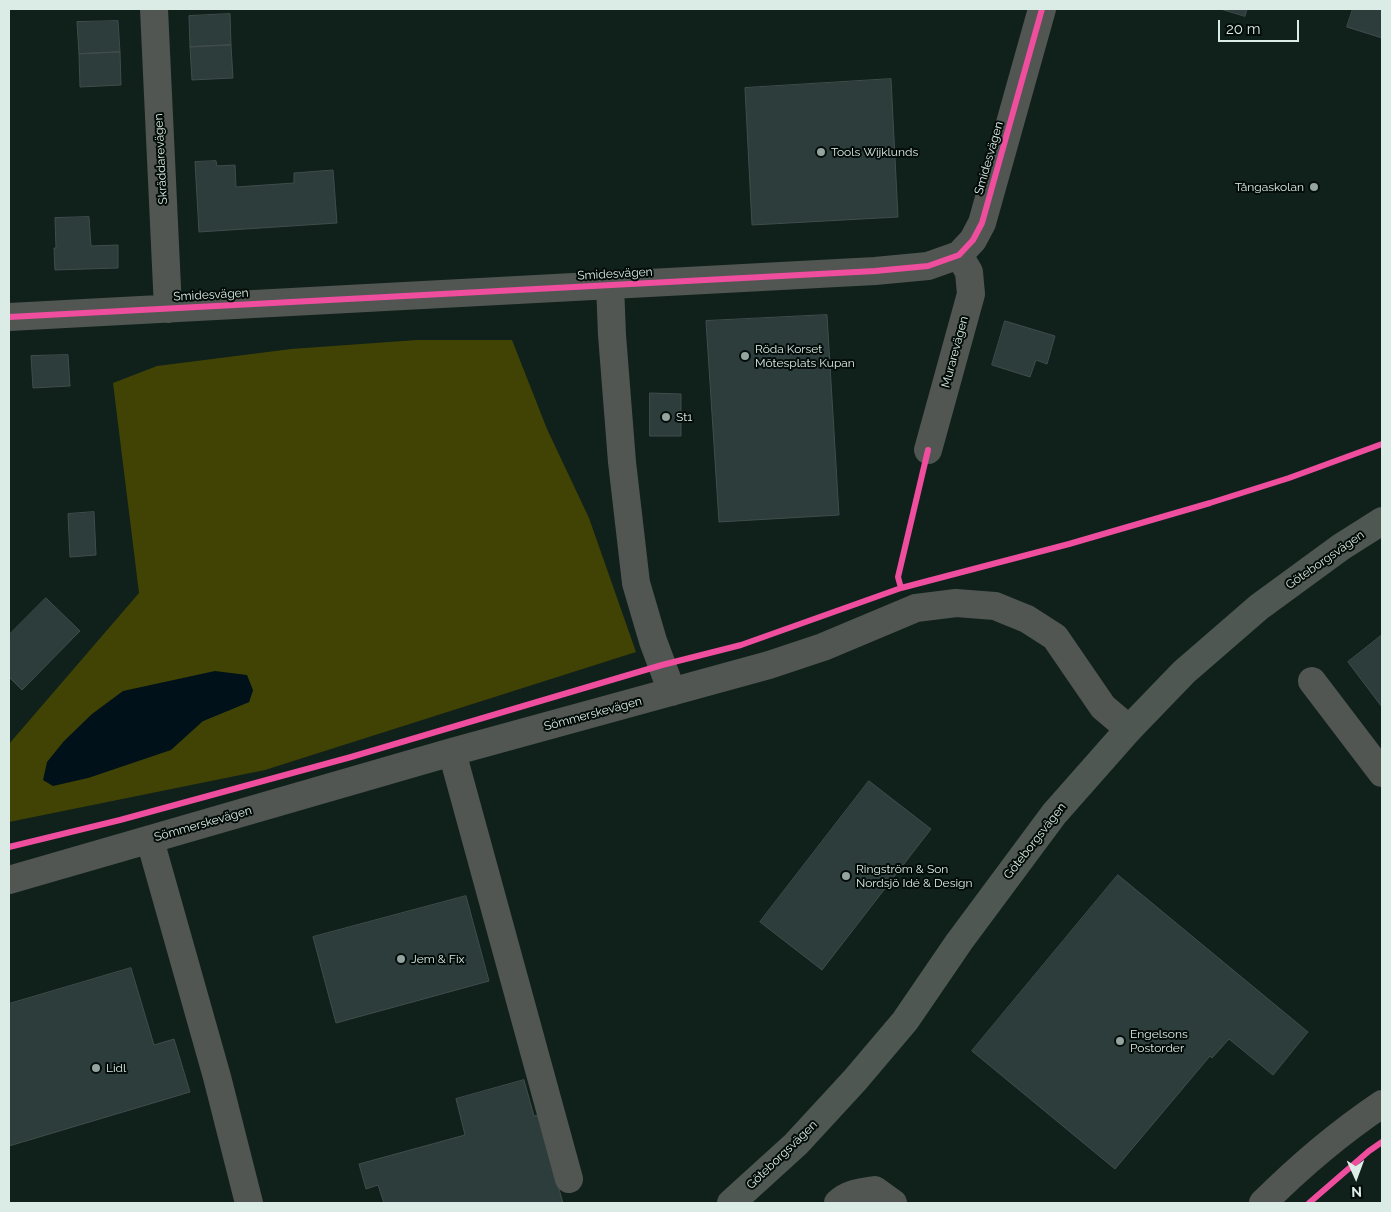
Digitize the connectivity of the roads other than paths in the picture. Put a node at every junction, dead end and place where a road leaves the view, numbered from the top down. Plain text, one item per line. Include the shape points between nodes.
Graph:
1 (154, 9) edge
2 (1042, 9) edge
3 (959, 255) junction
4 (610, 285) junction
5 (168, 308) junction
6 (9, 317) edge
7 (928, 450) dead end
8 (1382, 522) edge
9 (1312, 681) dead end
10 (672, 692) junction
11 (1129, 729) junction
12 (452, 752) junction
13 (1382, 773) edge
14 (150, 840) junction
15 (9, 880) edge
16 (1382, 1104) edge
17 (569, 1179) dead end
18 (249, 1203) edge
19 (731, 1203) edge
20 (838, 1203) edge
21 (893, 1203) edge
22 (1263, 1203) edge

1 - 5 street, Skräddarevägen
2 - 3 street, Smidesvägen via 982,223 973,240
3 - 4 street, Smidesvägen via 928,266 884,270
3 - 7 street, Murarevägen via 969,272 971,294
4 - 5 street, Smidesvägen
4 - 10 street via 622,453 636,583
5 - 6 street, Smidesvägen
8 - 11 main road, Göteborgsvägen via 1341,546 1259,607 1184,672
9 - 13 street
10 - 11 street, Sömmerskevägen via 822,647 916,608 966,603 994,606 1027,619 1055,637 1104,707
10 - 12 street, Sömmerskevägen
11 - 19 main road, Göteborgsvägen via 1054,814 905,1021 796,1144
12 - 14 street, Sömmerskevägen
12 - 17 street
14 - 15 street, Sömmerskevägen
14 - 18 street
16 - 22 street via 1291,1175
20 - 21 street via 860,1192 875,1190

